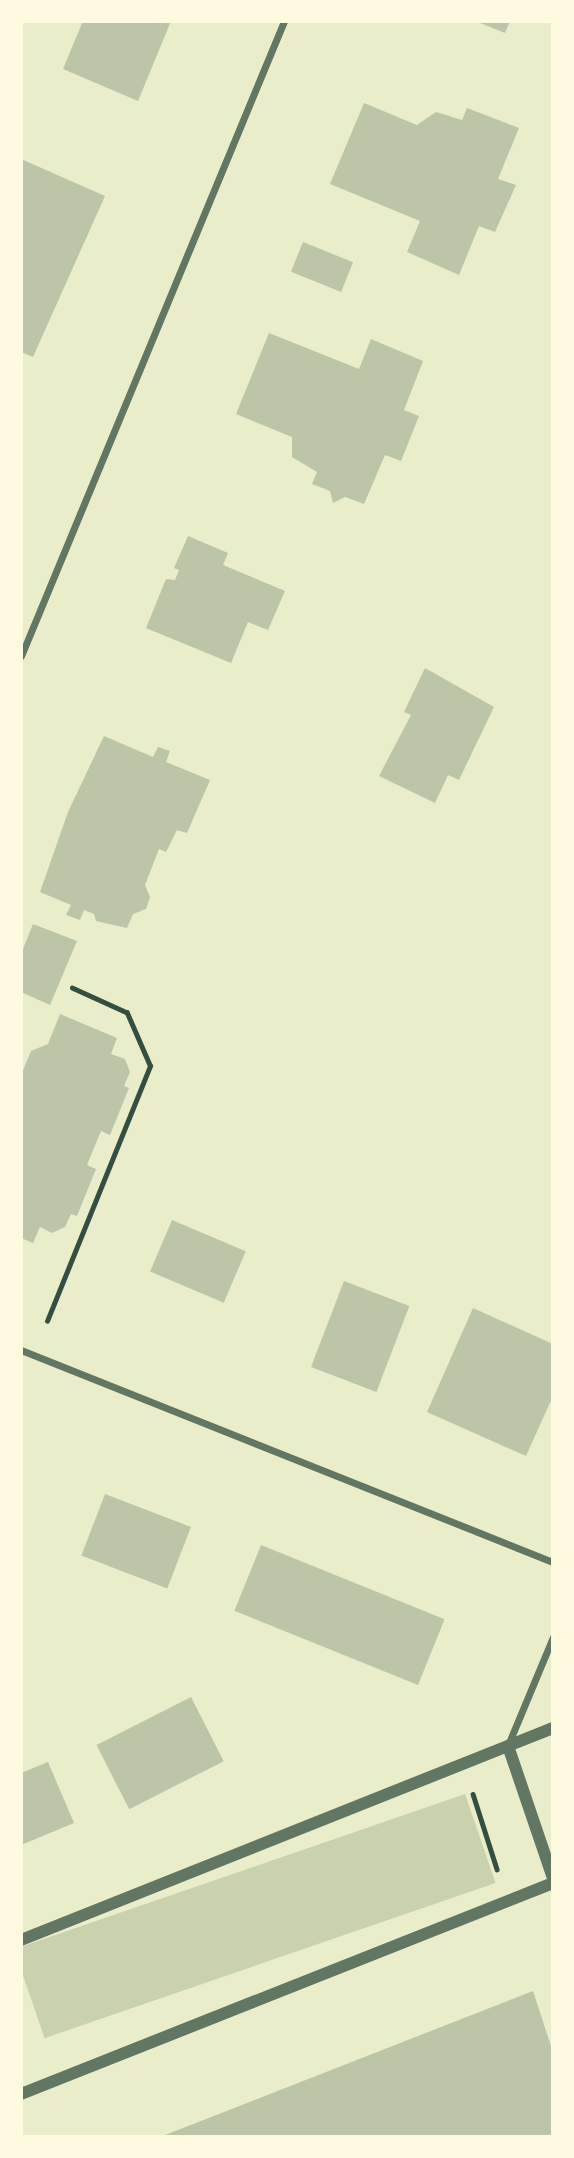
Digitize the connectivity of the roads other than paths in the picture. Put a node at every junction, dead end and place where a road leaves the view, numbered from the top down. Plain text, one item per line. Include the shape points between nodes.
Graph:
1 (284, 21) edge
2 (21, 656) edge
3 (21, 1350) edge
4 (553, 1562) edge
5 (553, 1637) edge
6 (553, 1728) edge
7 (508, 1746) junction
8 (553, 1878) edge
9 (553, 1883) edge
10 (21, 1940) edge
11 (21, 2094) edge

1 - 2 street
3 - 4 street
5 - 7 street
6 - 7 street
7 - 8 street
7 - 10 street
9 - 11 street

